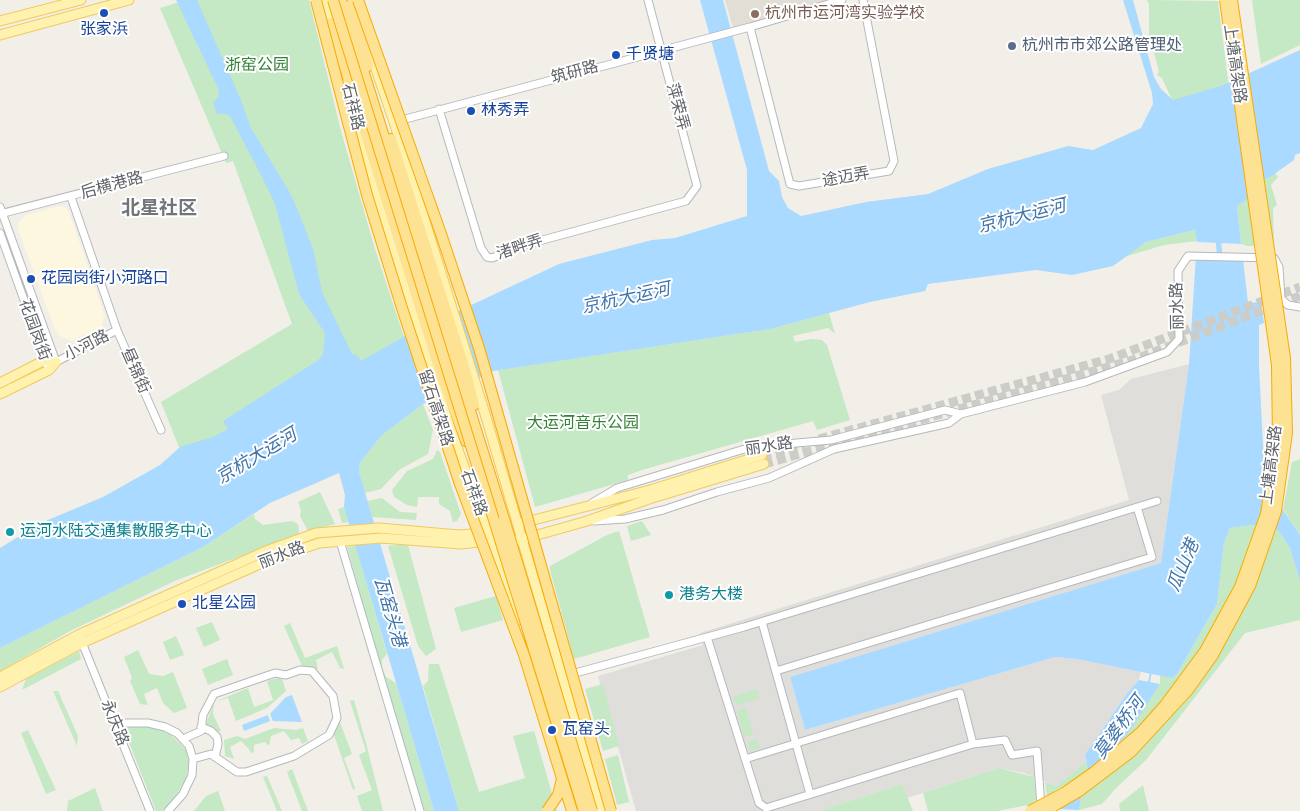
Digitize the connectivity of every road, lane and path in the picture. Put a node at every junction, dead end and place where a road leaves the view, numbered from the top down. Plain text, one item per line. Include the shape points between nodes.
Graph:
1 (81, 0) edge
2 (129, 0) edge
3 (316, 0) edge
4 (324, 0) edge
5 (333, 0) edge
6 (341, 0) edge
7 (648, 0) edge
8 (842, 0) edge
9 (863, 0) edge
10 (1224, 0) edge
11 (1232, 0) edge
12 (354, 1) edge
13 (0, 21) edge
14 (331, 24) junction
15 (750, 27) junction
16 (0, 34) edge
17 (662, 49) junction
18 (439, 109) junction
19 (394, 122) junction
20 (224, 156) dead end
21 (697, 186) joint
22 (71, 197) junction
23 (1, 212) edge
24 (0, 233) edge
25 (1300, 307) edge
26 (117, 330) junction
27 (45, 360) junction
28 (56, 362) junction
29 (49, 370) junction
30 (0, 383) edge
31 (0, 394) edge
32 (961, 414) junction
33 (161, 430) dead end
34 (477, 468) junction
35 (491, 476) junction
36 (1157, 501) dead end
37 (583, 507) junction
38 (1137, 507) junction
39 (587, 521) junction
40 (517, 524) junction
41 (489, 537) junction
42 (340, 541) junction
43 (522, 542) junction
44 (762, 622) junction
45 (707, 637) junction
46 (81, 639) junction
47 (776, 671) junction
48 (0, 676) edge
49 (562, 677) junction
50 (0, 687) edge
51 (556, 719) junction
52 (114, 723) junction
53 (201, 727) junction
54 (183, 739) junction
55 (796, 743) junction
56 (973, 744) junction
57 (215, 757) junction
58 (193, 759) junction
59 (745, 759) junction
60 (810, 794) junction
61 (588, 810) edge
62 (150, 811) edge
63 (168, 811) edge
64 (420, 811) edge
65 (547, 811) edge
66 (572, 811) edge
67 (602, 811) edge
68 (611, 811) edge
69 (1030, 811) edge
70 (1041, 811) edge
71 (1045, 811) edge

1 - 13 main road
2 - 16 main road
3 - 66 highway, 留石高架路, bridge via 366,195 458,477 514,626
4 - 14 main road, 石祥路
5 - 34 highway, 留石高架路, bridge
6 - 35 highway, 留石高架路
7 - 17 street, 萍荣弄
8 - 15 street, 筑研路
9 - 15 street, 途迈弄 via 894,161 889,171 800,186 790,184
10 - 69 highway, 上塘高架路, bridge via 1277,365 1278,439 1266,514 1240,587 1205,652 1165,705 1141,732 1094,772
11 - 71 highway, 上塘高架路, bridge via 1285,358 1288,432 1276,511 1250,586 1213,655 1188,690 1131,752 1078,792
12 - 19 main road, 石祥路
12 - 35 highway via 370,74 465,370
12 - 68 highway, bridge via 440,231 479,348
14 - 34 highway, bridge via 440,374
14 - 41 main road, 石祥路 via 356,128 445,412
15 - 17 street, 筑研路
17 - 18 street, 筑研路
17 - 21 street, 萍荣弄
18 - 19 street, 筑研路
18 - 21 street, 渚畔弄 via 481,248 487,257 681,203 691,197
19 - 40 main road, 石祥路
20 - 22 street, 后横港路
22 - 23 street, 后横港路
22 - 26 street, 昼锦街
23 - 28 street, 花园岗街
24 - 27 street, 花园岗街
25 - 32 street, 丽水路 via 1288,305 1281,299 1274,258 1188,256 1178,271 1179,339 1167,352 1066,387
26 - 28 street, 小河路
26 - 33 street, 昼锦街
27 - 28 main road, 小河路
27 - 29 street, 花园岗街
27 - 30 main road, 小河路
28 - 29 main road, 小河路
29 - 31 main road, 小河路
32 - 37 street, 丽水路 via 945,410 831,440 751,447 617,488
32 - 39 street, 丽水路 via 949,422 834,449 769,478 663,510 625,519
34 - 51 highway, 留石高架路, bridge
35 - 61 highway, 留石高架路, bridge
36 - 38 street
37 - 39 main road, 丽水路 via 763,460
37 - 40 main road, 丽水路
38 - 44 street
38 - 47 street via 1152,557
39 - 43 main road, 丽水路
40 - 41 main road, 丽水路
40 - 43 main road, 石祥路
41 - 42 main road, 丽水路 via 462,544 382,538
41 - 43 main road, 丽水路
41 - 46 main road, 丽水路 via 379,528 316,533 266,551
41 - 61 main road, 石祥路
42 - 46 main road, 丽水路 via 319,542 269,560
42 - 64 street
43 - 49 main road, 石祥路
44 - 45 street
44 - 47 street
45 - 49 street
45 - 59 street
46 - 48 main road, 丽水路
46 - 50 main road, 丽水路
46 - 52 street, 永庆路
47 - 55 street
49 - 67 main road, 石祥路
51 - 61 highway, 留石高架路, bridge
51 - 65 highway, bridge via 562,744 563,773 558,795
52 - 54 street via 148,723 165,727
52 - 62 street, 永庆路
53 - 54 street via 200,731
53 - 57 street via 217,738
53 - 57 street via 207,704 214,694 275,673 312,672 333,696 337,718 329,735 294,756 246,772 237,772
54 - 58 street
55 - 56 street via 960,694
55 - 59 street
55 - 60 street
56 - 60 street
56 - 70 street via 1005,740 1012,756 1037,751
57 - 58 street via 211,754
58 - 63 street via 190,783
59 - 60 street via 759,803 766,808

